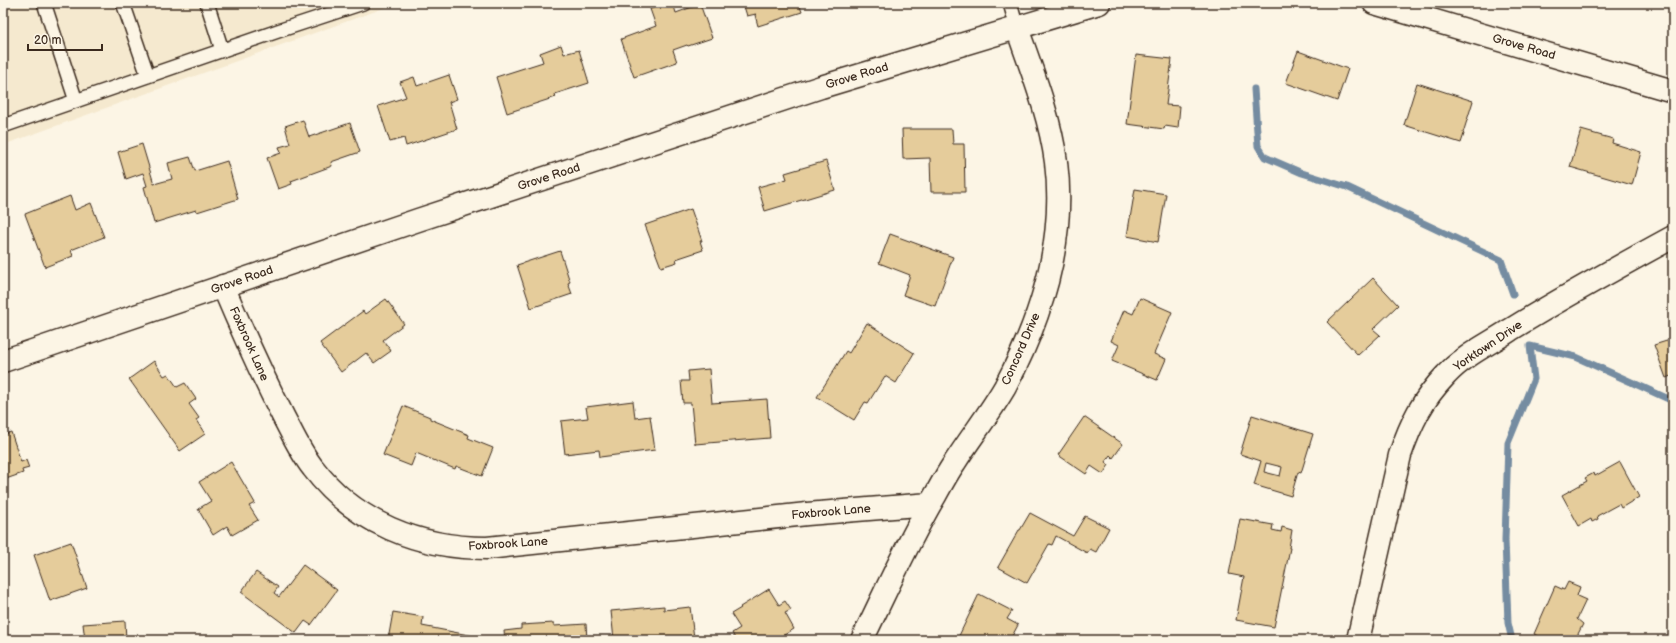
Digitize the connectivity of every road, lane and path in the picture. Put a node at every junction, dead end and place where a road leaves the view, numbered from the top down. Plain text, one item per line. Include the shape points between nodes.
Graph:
1 (44, 3) edge
2 (123, 3) edge
3 (207, 3) edge
4 (363, 3) edge
5 (1010, 3) edge
6 (1099, 3) edge
7 (1374, 3) edge
8 (1017, 28) junction
9 (222, 50) junction
10 (148, 76) junction
11 (1673, 91) edge
12 (76, 101) junction
13 (3, 126) edge
14 (1673, 237) edge
15 (223, 286) junction
16 (3, 361) edge
17 (930, 504) junction
18 (862, 640) edge
19 (1358, 640) edge

1 - 12 lane
2 - 10 lane
3 - 9 lane
4 - 9 lane
5 - 8 lane
6 - 8 street, Grove Road
7 - 11 street, Grove Road
8 - 15 street, Grove Road via 821,87
8 - 17 street, Concord Drive via 1048,122 1056,162 1056,243 1043,296 1026,343 1004,388
9 - 10 lane
10 - 12 lane
12 - 13 lane
14 - 19 street, Yorktown Drive via 1554,303 1466,357 1422,403 1400,455
15 - 16 street, Grove Road
15 - 17 street, Foxbrook Lane via 268,386 306,458 337,494 370,519 400,534 460,548 488,548 807,514
17 - 18 street, Concord Drive via 899,561

